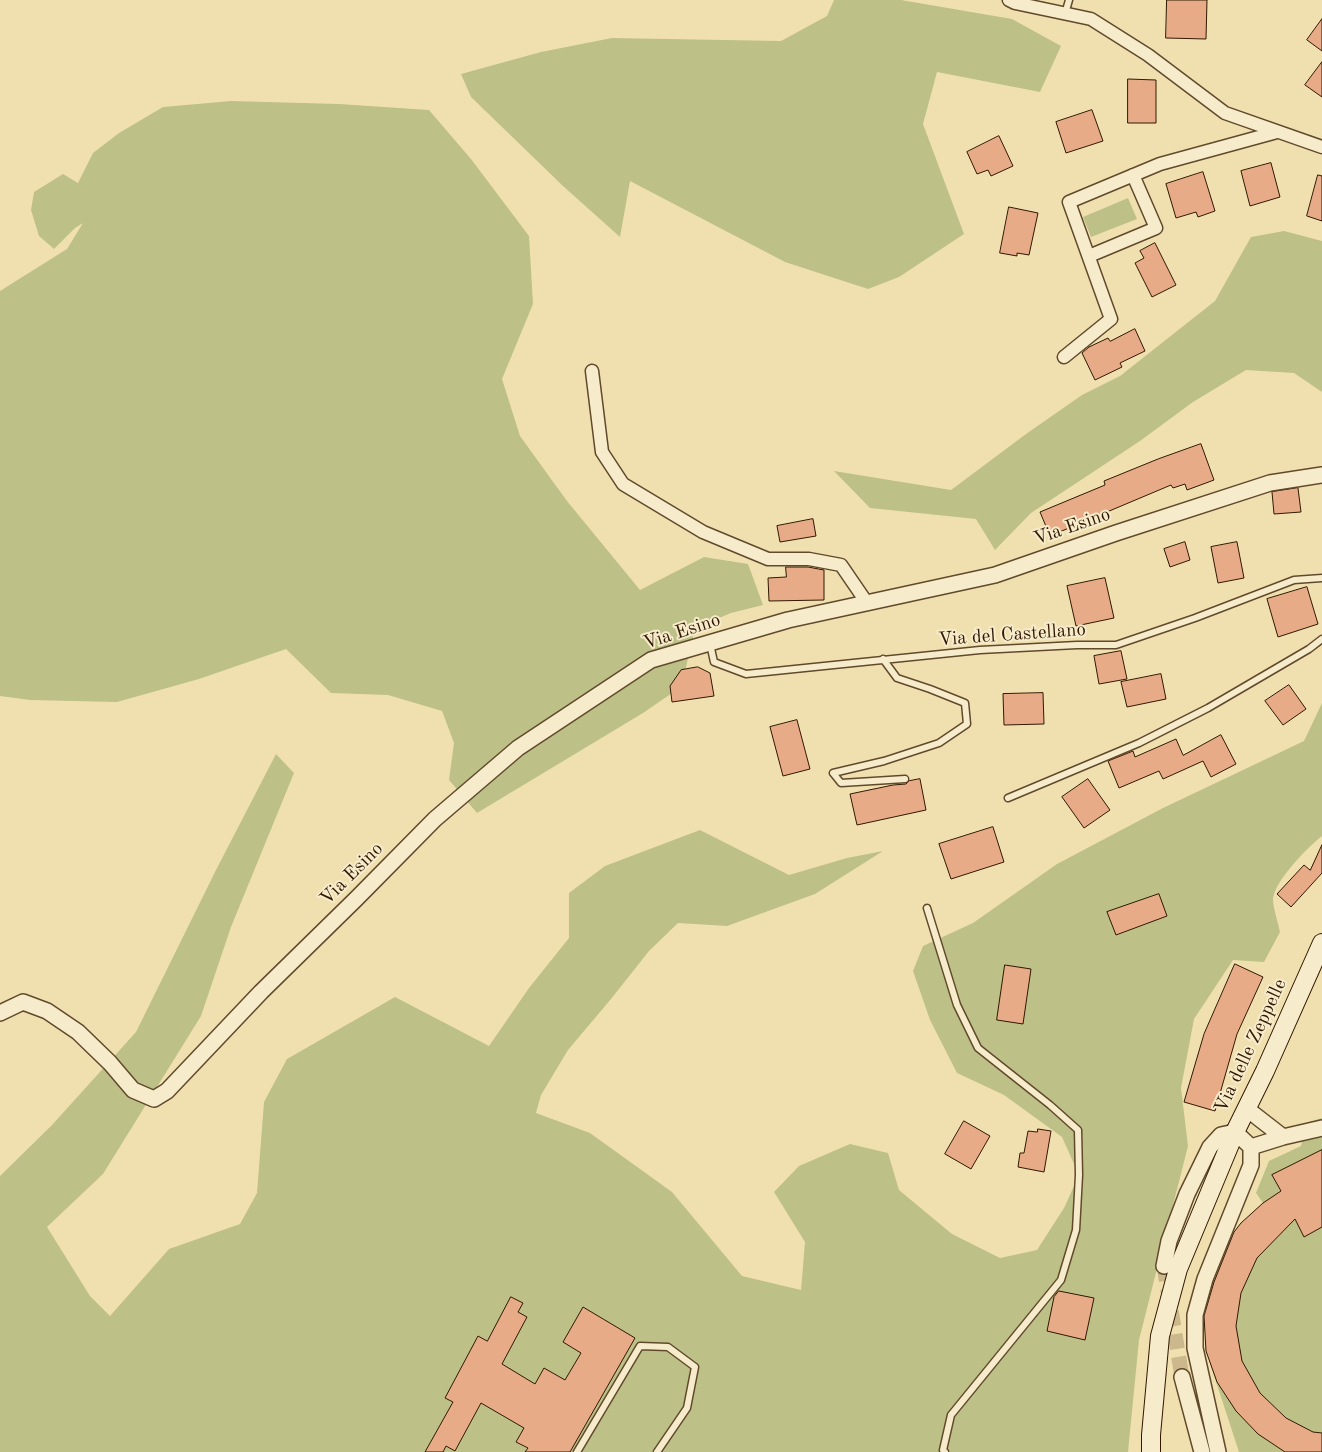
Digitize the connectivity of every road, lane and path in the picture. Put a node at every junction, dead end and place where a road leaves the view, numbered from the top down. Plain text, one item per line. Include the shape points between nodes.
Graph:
1 (1009, 0) edge
2 (1069, 0) edge
3 (1065, 14) junction
4 (1277, 132) junction
5 (1322, 147) edge
6 (1133, 175) junction
7 (1089, 256) junction
8 (1064, 357) dead end
9 (592, 371) dead end
10 (1322, 475) edge
11 (1322, 578) edge
12 (867, 603) junction
13 (1322, 639) edge
14 (709, 643) junction
15 (883, 659) junction
16 (905, 779) dead end
17 (1008, 798) dead end
18 (927, 908) dead end
19 (1322, 943) edge
20 (0, 1013) edge
21 (1247, 1109) junction
22 (1322, 1128) edge
23 (1235, 1132) junction
24 (1283, 1136) junction
25 (1252, 1147) junction
26 (1164, 1266) tunnel mouth
27 (1182, 1377) tunnel mouth
28 (577, 1452) edge
29 (657, 1452) edge
30 (945, 1452) edge
31 (1151, 1452) edge
32 (1202, 1452) edge
33 (1218, 1452) edge

1 - 3 street
2 - 3 lane
3 - 4 street via 1091,19 1148,55 1225,113
4 - 5 street
4 - 6 street via 1160,164
6 - 7 street via 1069,202
6 - 7 street via 1156,228
7 - 8 street via 1111,319
9 - 12 street via 602,452 622,484 703,532 768,559 809,559 841,566
10 - 12 street, Via Esino via 1270,483 995,575
11 - 15 lane, Via del Castellano via 1294,580 1116,645 1077,644
12 - 14 street, Via Esino via 788,620
13 - 17 lane via 1208,708 1139,743
14 - 15 lane, Via del Castellano via 714,662 746,674
14 - 20 street, Via Esino via 651,660 518,748 435,819 261,992 167,1091 154,1099 133,1090 78,1032 47,1011 23,1002
15 - 16 lane via 897,678 965,703 967,724 939,743 833,773 841,783
18 - 30 lane via 957,1005 978,1048 1078,1130 1080,1175 1076,1230 1061,1280 951,1416
19 - 21 main road, Via delle Zeppelle
21 - 23 main road, Via delle Zeppelle
21 - 24 street
22 - 24 street
23 - 25 street
23 - 26 street, Via delle Zeppelle via 1221,1135 1210,1147 1184,1202 1169,1241
23 - 31 main road via 1178,1269 1160,1336
24 - 25 street
25 - 33 street via 1251,1165 1205,1279 1195,1315 1194,1348
27 - 32 street
28 - 29 lane via 640,1346 668,1347 695,1367 687,1408

